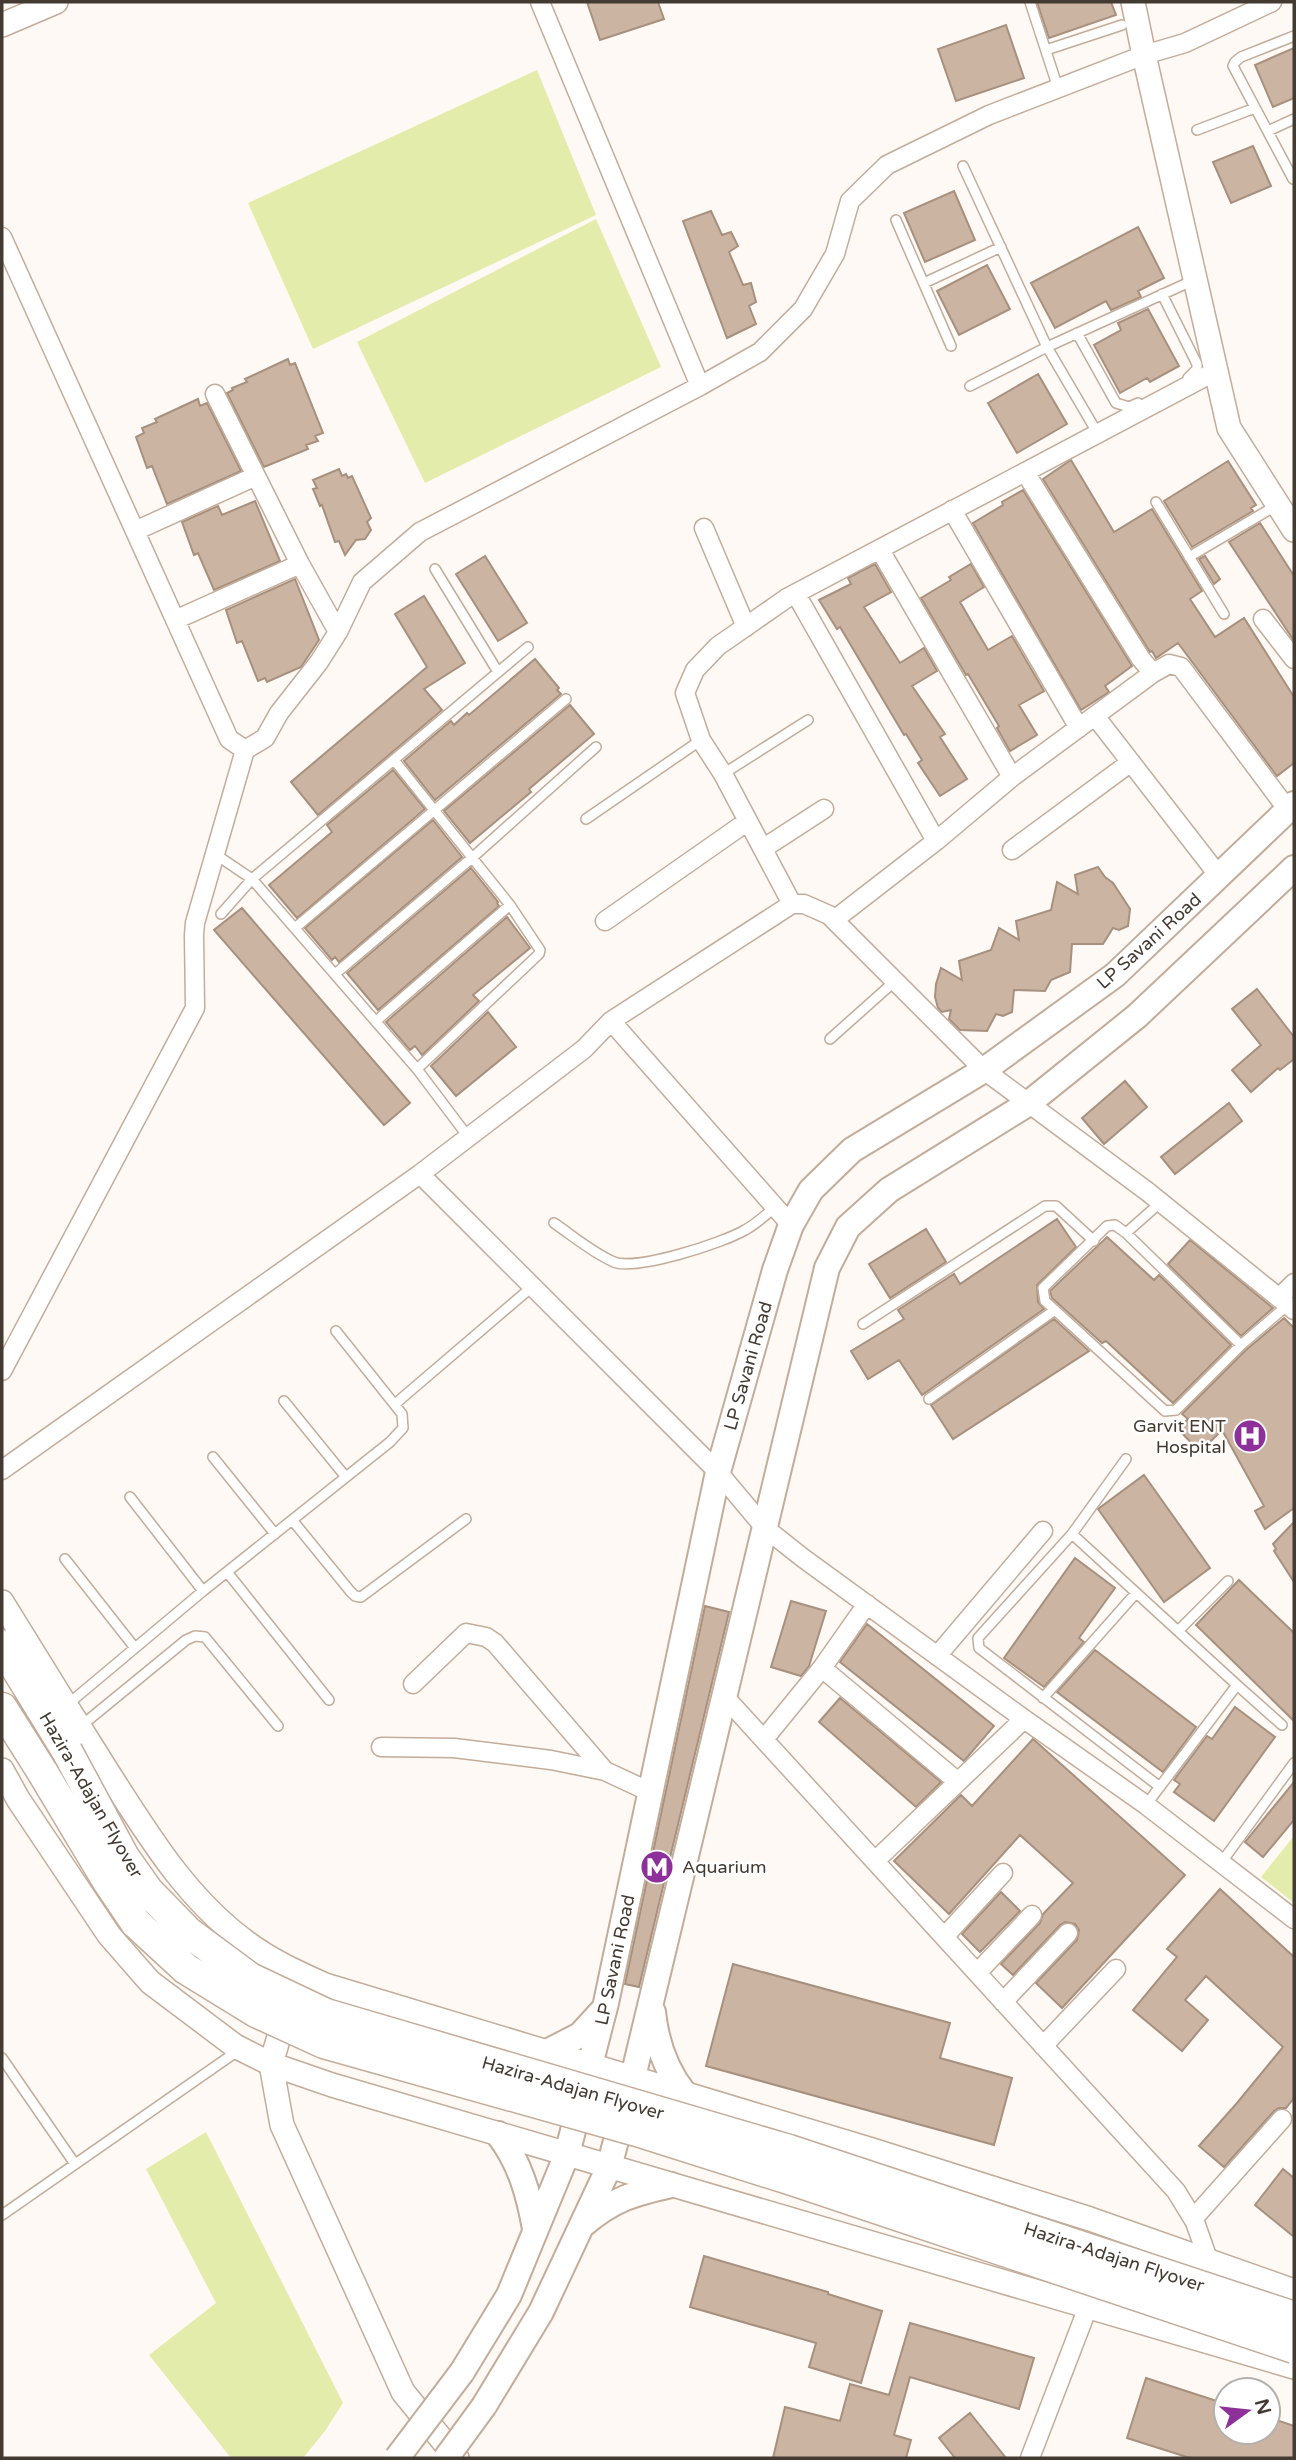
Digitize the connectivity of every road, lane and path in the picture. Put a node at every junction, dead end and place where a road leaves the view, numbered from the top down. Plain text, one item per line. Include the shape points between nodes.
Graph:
1 (56, 2) edge
2 (540, 2) edge
3 (1030, 2) edge
4 (1133, 2) edge
5 (1272, 2) edge
6 (2, 25) edge
7 (1122, 26) dead end
8 (1294, 36) edge
9 (1046, 50) junction
10 (1144, 55) junction
11 (1058, 88) junction
12 (1255, 108) junction
13 (1294, 119) edge
14 (1197, 130) dead end
15 (1268, 131) junction
16 (963, 166) dead end
17 (1293, 179) edge
18 (896, 220) dead end
19 (2, 237) edge
20 (1001, 247) junction
21 (1195, 279) junction
22 (924, 284) junction
23 (1162, 294) junction
24 (1077, 333) junction
25 (951, 346) dead end
26 (1047, 347) junction
27 (1216, 371) junction
28 (700, 386) junction
29 (971, 386) dead end
30 (215, 394) dead end
31 (1098, 434) junction
32 (1024, 472) junction
33 (256, 476) junction
34 (1156, 502) dead end
35 (1278, 504) junction
36 (952, 510) junction
37 (704, 528) dead end
38 (1294, 530) edge
39 (135, 531) junction
40 (880, 550) junction
41 (1189, 557) junction
42 (300, 564) junction
43 (435, 569) dead end
44 (796, 594) junction
45 (1224, 614) dead end
46 (1263, 619) dead end
47 (176, 620) junction
48 (746, 627) junction
49 (338, 632) junction
50 (528, 647) dead end
51 (1294, 659) edge
52 (498, 672) junction
53 (1153, 673) junction
54 (566, 699) dead end
55 (1095, 716) junction
56 (808, 720) dead end
57 (1079, 728) junction
58 (701, 740) junction
59 (596, 747) dead end
60 (245, 750) junction
61 (394, 760) junction
62 (1130, 762) junction
63 (723, 774) junction
64 (1012, 777) junction
65 (1291, 807) edge
66 (824, 809) dead end
67 (434, 810) junction
68 (586, 819) dead end
69 (748, 821) junction
70 (936, 841) junction
71 (764, 848) junction
72 (1012, 850) dead end
73 (215, 854) junction
74 (472, 857) junction
75 (1294, 867) edge
76 (1219, 877) junction
77 (252, 879) junction
78 (792, 904) junction
79 (510, 905) junction
80 (221, 915) dead end
81 (606, 920) dead end
82 (834, 920) junction
83 (295, 928) junction
84 (335, 974) junction
85 (895, 981) junction
86 (376, 1021) junction
87 (611, 1021) junction
88 (830, 1039) dead end
89 (417, 1069) junction
90 (984, 1070) junction
91 (1029, 1103) junction
92 (469, 1138) junction
93 (420, 1174) junction
94 (1161, 1202) junction
95 (783, 1216) junction
96 (554, 1223) dead end
97 (1126, 1233) junction
98 (1094, 1241) junction
99 (1294, 1283) edge
100 (533, 1286) junction
101 (1288, 1304) edge
102 (1055, 1310) junction
103 (863, 1324) dead end
104 (336, 1331) dead end
105 (1241, 1345) junction
106 (2, 1371) edge
107 (929, 1399) dead end
108 (284, 1401) dead end
109 (395, 1404) junction
110 (213, 1457) dead end
111 (1126, 1459) dead end
112 (2, 1470) edge
113 (718, 1472) junction
114 (345, 1476) junction
115 (130, 1497) dead end
116 (466, 1519) dead end
117 (293, 1521) junction
118 (765, 1528) junction
119 (1044, 1531) dead end
120 (275, 1534) junction
121 (1072, 1534) junction
122 (65, 1559) dead end
123 (226, 1572) junction
124 (1228, 1581) dead end
125 (203, 1591) junction
126 (1136, 1592) junction
127 (2, 1602) edge
128 (867, 1604) junction
129 (1178, 1631) junction
130 (3, 1647) edge
131 (135, 1648) junction
132 (937, 1656) junction
133 (822, 1668) junction
134 (413, 1685) dead end
135 (1237, 1685) junction
136 (724, 1696) junction
137 (1043, 1698) junction
138 (329, 1699) dead end
139 (66, 1706) junction
140 (2, 1708) edge
141 (1024, 1719) junction
142 (1282, 1725) dead end
143 (278, 1726) dead end
144 (73, 1739) junction
145 (764, 1739) junction
146 (381, 1747) dead end
147 (1294, 1763) edge
148 (2, 1770) edge
149 (605, 1771) junction
150 (958, 1782) junction
151 (1160, 1787) junction
152 (650, 1792) junction
153 (7, 1794) edge
154 (1146, 1805) junction
155 (875, 1861) junction
156 (1221, 1863) junction
157 (1003, 1873) dead end
158 (1032, 1914) dead end
159 (1294, 1919) edge
160 (1068, 1933) dead end
161 (944, 1937) junction
162 (1116, 1969) dead end
163 (297, 1972) junction
164 (977, 1973) junction
165 (652, 2001) junction
166 (1003, 2002) junction
167 (606, 2003) junction
168 (1043, 2046) junction
169 (241, 2049) junction
170 (547, 2052) junction
171 (2, 2058) edge
172 (271, 2063) junction
173 (590, 2065) junction
174 (633, 2077) junction
175 (684, 2093) junction
176 (1282, 2119) dead end
177 (498, 2134) junction
178 (567, 2154) junction
179 (75, 2164) junction
180 (608, 2167) junction
181 (671, 2185) junction
182 (2, 2215) edge
183 (1193, 2219) junction
184 (580, 2227) junction
185 (536, 2229) junction
186 (1209, 2262) junction
187 (1294, 2291) edge
188 (1088, 2306) junction
189 (1294, 2316) edge
190 (1294, 2348) edge
191 (1294, 2367) edge
192 (397, 2458) edge
193 (446, 2458) edge
194 (457, 2458) edge
195 (1030, 2458) edge

1 - 6 street
2 - 28 street
3 - 9 lane
4 - 10 street
5 - 10 street via 1185,43
7 - 9 lane
8 - 12 lane via 1235,62
9 - 11 lane
10 - 11 street
10 - 21 street
11 - 28 street via 989,115 887,165 850,201 835,254 803,309 760,352
12 - 14 lane
12 - 15 lane
13 - 15 lane
15 - 17 lane
16 - 20 lane
18 - 22 lane
19 - 39 street
20 - 22 lane
20 - 26 lane
21 - 23 lane
21 - 27 street
22 - 25 lane
23 - 24 lane
23 - 24 lane via 1197,369 1192,376 1129,407 1116,403
24 - 26 lane
26 - 29 lane
26 - 31 lane
27 - 31 street
27 - 35 street via 1229,428
28 - 49 street via 421,532 362,582
30 - 33 street
31 - 32 street
32 - 36 street
32 - 53 street
33 - 39 street
33 - 42 street
34 - 41 lane
35 - 38 street
35 - 41 lane
36 - 40 street
36 - 57 street
37 - 48 street
39 - 47 street
40 - 44 street
40 - 64 street
41 - 45 lane
42 - 47 street
42 - 49 street
43 - 52 lane
44 - 48 street
44 - 70 street
46 - 51 street
47 - 60 street via 229,739
48 - 58 street via 718,646 695,670 685,694
49 - 60 street via 265,738
50 - 52 lane
52 - 61 lane
53 - 55 street
53 - 65 street via 1169,664 1181,667
54 - 67 lane
55 - 57 street
55 - 62 street
56 - 63 lane
57 - 64 street
58 - 63 street
58 - 68 lane
59 - 74 lane
60 - 73 street
61 - 67 lane
61 - 77 lane
62 - 72 street
62 - 76 street
63 - 69 street
64 - 70 street
65 - 76 main road, LP Savani Road
66 - 71 street
67 - 74 lane
67 - 83 lane
69 - 71 street
69 - 81 street
70 - 82 street
71 - 78 street
73 - 77 lane
73 - 106 street via 194,935 195,1008
74 - 79 lane
74 - 84 lane
75 - 91 main road via 1138,1016
76 - 90 main road, LP Savani Road via 1115,975
77 - 80 lane
77 - 83 lane
78 - 82 street via 804,904
78 - 87 street
79 - 86 lane
79 - 89 lane via 538,945 539,954
82 - 85 street
83 - 84 lane
84 - 86 lane
85 - 88 lane
85 - 90 street
86 - 89 lane
87 - 92 street via 584,1049
87 - 95 street
89 - 92 lane
90 - 91 street
90 - 95 main road, LP Savani Road via 852,1150
91 - 94 street
91 - 118 main road via 889,1190 849,1227 827,1268
92 - 93 street
93 - 100 street
93 - 112 street
94 - 97 lane
94 - 101 street
95 - 96 lane via 634,1265 614,1262
95 - 113 main road, LP Savani Road via 775,1270
97 - 98 lane via 1110,1225
97 - 105 lane
98 - 102 lane via 1043,1288 1045,1301
98 - 103 lane via 1056,1206 1045,1206
99 - 101 street
100 - 109 lane
100 - 113 street
101 - 105 lane
102 - 105 lane via 1165,1411 1176,1410
102 - 107 lane
104 - 109 lane
108 - 114 lane
109 - 114 lane via 404,1419 403,1427
110 - 120 lane
111 - 121 lane
113 - 118 street
113 - 152 main road, LP Savani Road
114 - 117 lane
115 - 125 lane
116 - 117 lane via 361,1597 350,1591
117 - 120 lane
118 - 128 street
118 - 136 main road
119 - 132 street
120 - 123 lane
121 - 126 lane
121 - 137 lane via 978,1639 988,1657
122 - 131 lane
123 - 125 lane
123 - 138 lane
124 - 129 lane
125 - 131 lane
126 - 129 lane
126 - 137 lane
127 - 139 street
128 - 132 street
128 - 133 street
129 - 135 lane
130 - 144 highway, Hazira-Adajan Flyover
131 - 139 lane
132 - 141 street
133 - 145 street
133 - 150 street
134 - 149 street via 466,1633 486,1637
135 - 142 lane
135 - 151 lane
136 - 145 street
136 - 165 main road
137 - 151 lane
139 - 144 street
140 - 190 highway, Hazira-Adajan Flyover, bridge via 136,1923 186,1969 256,2012 324,2043 676,2143
141 - 150 street
141 - 154 street
143 - 144 lane via 205,1637 195,1636
144 - 163 street via 204,1903 241,1938
144 - 189 highway, Hazira-Adajan Flyover, bridge via 124,1857 148,1891 188,1932 250,1978 326,2014 789,2150
145 - 155 street
146 - 149 street via 454,1748
147 - 156 lane
148 - 153 street
149 - 152 street
150 - 155 street
151 - 154 lane
152 - 167 main road, LP Savani Road
153 - 169 street via 109,1935 150,1982
154 - 156 street
155 - 161 street
156 - 159 street
157 - 161 street
158 - 164 street
160 - 166 street
161 - 164 street
162 - 168 street
163 - 170 street via 325,1985
163 - 172 street
164 - 166 street
165 - 174 main road
165 - 175 main road via 664,2058
166 - 168 street
167 - 170 main road via 580,2035
167 - 173 main road, LP Savani Road
168 - 183 street via 1176,2191
169 - 172 street
169 - 179 lane
170 - 173 street
171 - 179 lane
172 - 177 street
172 - 194 street via 282,2125 403,2392
173 - 174 street
173 - 178 main road, LP Savani Road
174 - 175 street
174 - 180 main road
175 - 186 street via 1077,2215
176 - 183 street
177 - 178 street
177 - 185 main road via 523,2179
178 - 180 street
178 - 185 main road, LP Savani Road
179 - 182 lane
180 - 181 street
180 - 184 main road
181 - 184 main road via 633,2193 601,2209
181 - 188 street
183 - 186 street
184 - 193 main road, bridge via 541,2312
185 - 192 main road, LP Savani Road, bridge via 509,2295 462,2372
186 - 187 street
188 - 191 street
188 - 195 street

